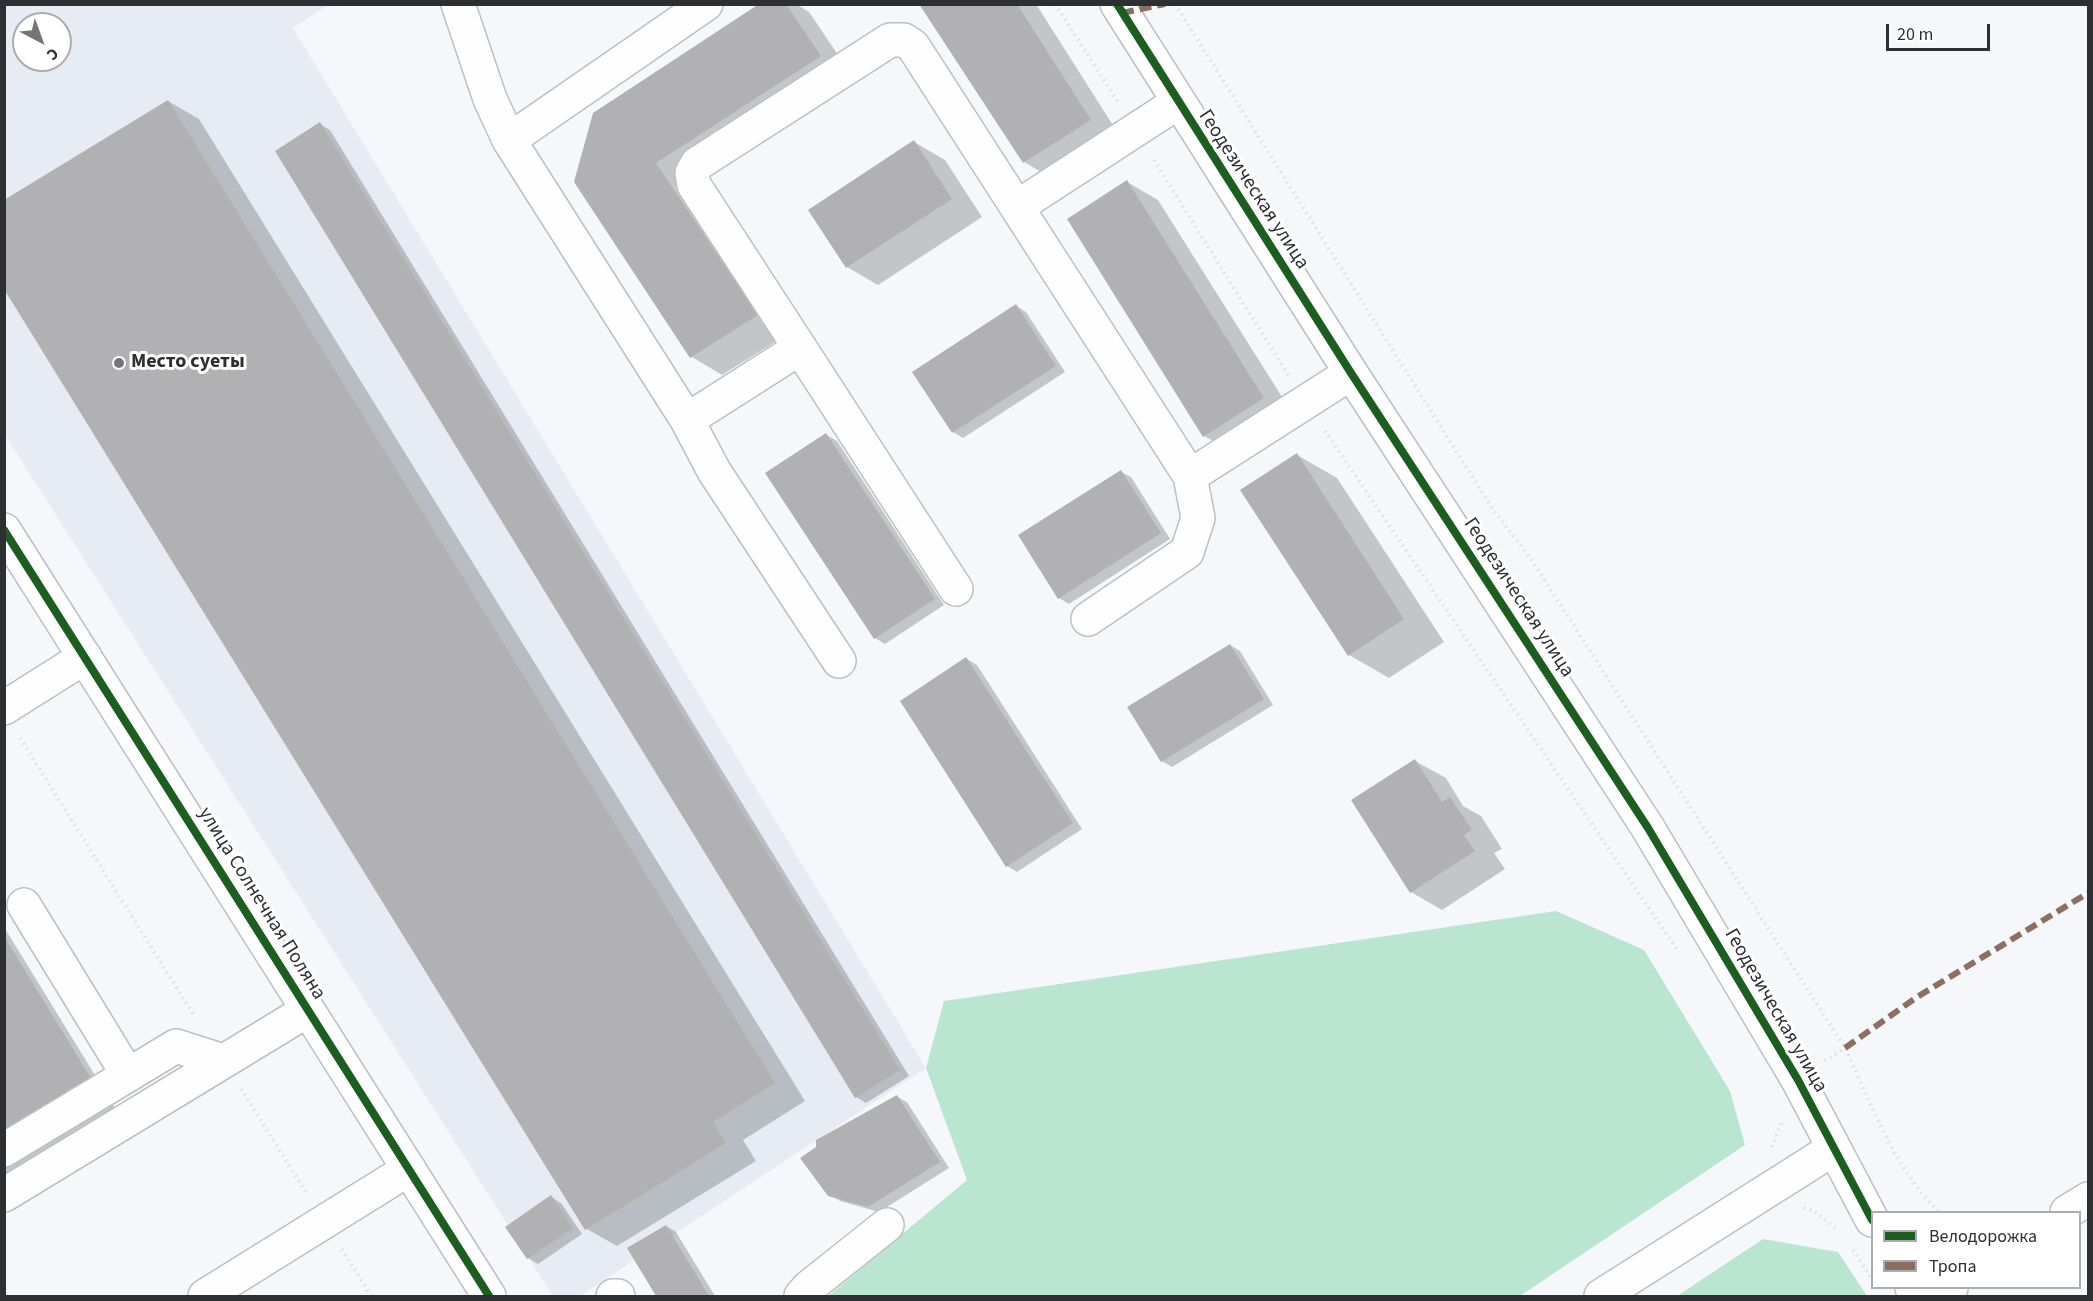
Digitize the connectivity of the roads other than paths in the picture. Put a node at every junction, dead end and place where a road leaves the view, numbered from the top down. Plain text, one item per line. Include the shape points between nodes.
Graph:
1 (458, 4) edge
2 (706, 4) edge
3 (1117, 4) edge
4 (1177, 103) junction
5 (509, 140) junction
6 (1017, 207) junction
7 (800, 348) junction
8 (1351, 373) junction
9 (687, 420) junction
10 (1190, 476) junction
11 (4, 530) edge
12 (956, 589) dead end
13 (1088, 619) dead end
14 (85, 657) junction
15 (839, 661) dead end
16 (11, 721) edge
17 (24, 905) dead end
18 (308, 1010) junction
19 (223, 1061) junction
20 (128, 1075) junction
21 (1833, 1149) junction
22 (4, 1150) edge
23 (409, 1169) junction
24 (4, 1195) edge
25 (2088, 1199) edge
26 (2069, 1211) edge
27 (1871, 1218) edge
28 (887, 1225) dead end
29 (205, 1296) edge
30 (489, 1296) edge
31 (613, 1296) edge
32 (618, 1296) edge
33 (801, 1296) edge
34 (1600, 1296) edge

1 - 5 street via 490,99
2 - 5 street
3 - 4 street, Геодезическая улица
4 - 6 street
4 - 8 street, Геодезическая улица
5 - 9 street
6 - 7 street via 913,46 904,40 890,40 697,164 692,173 694,185
6 - 10 street
7 - 9 street
7 - 12 street
8 - 10 street
8 - 21 street, Геодезическая улица via 1648,828 1798,1080
9 - 15 street via 714,471
10 - 13 street via 1198,518 1187,552
11 - 14 street, улица Солнечная Поляна
14 - 16 street
14 - 18 street, улица Солнечная Поляна
17 - 20 street
18 - 19 street
18 - 23 street, улица Солнечная Поляна
19 - 20 street via 176,1046
19 - 24 street
20 - 22 street
21 - 27 street, Геодезическая улица
21 - 34 street
23 - 29 street
23 - 30 street, улица Солнечная Поляна
25 - 26 street
28 - 33 street
31 - 32 street

